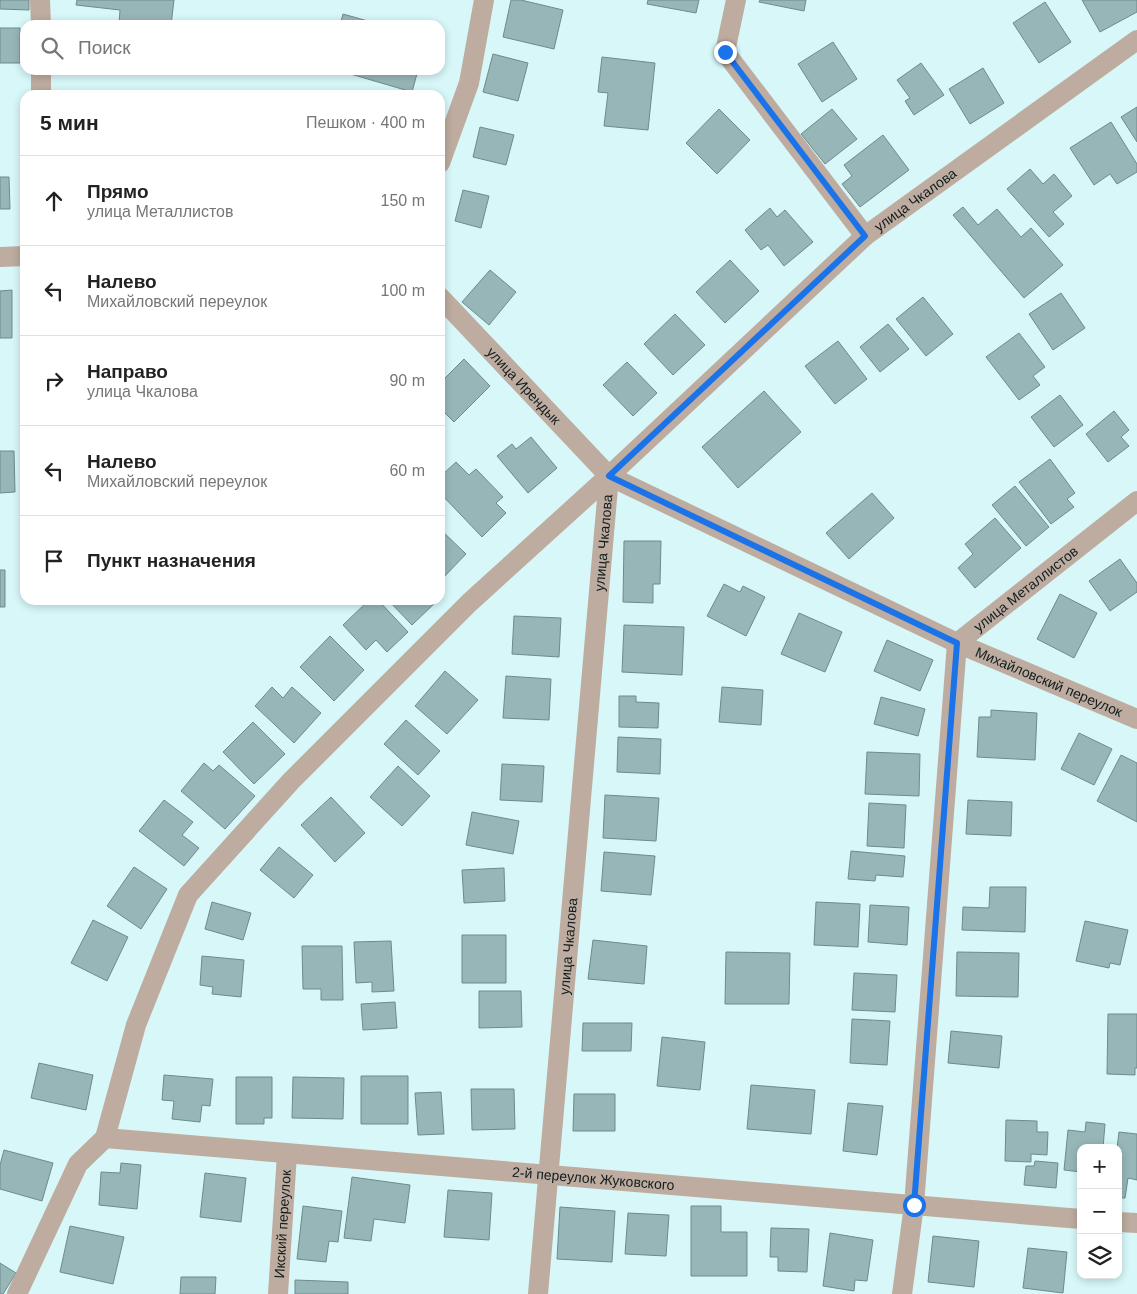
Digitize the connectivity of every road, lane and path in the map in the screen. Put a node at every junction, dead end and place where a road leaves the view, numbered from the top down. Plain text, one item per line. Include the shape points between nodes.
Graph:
1 (40, 0) edge
2 (484, 0) edge
3 (736, 0) edge
4 (41, 20) edge
5 (1137, 40) edge
6 (41, 75) edge
7 (41, 90) edge
8 (445, 149) edge
9 (865, 236) junction
10 (20, 256) edge
11 (0, 258) edge
12 (445, 302) edge
13 (609, 476) junction
14 (1137, 501) edge
15 (957, 643) junction
16 (1137, 719) edge
17 (105, 1138) junction
18 (287, 1154) junction
19 (549, 1174) junction
20 (914, 1205) junction
21 (1077, 1219) edge
22 (1122, 1222) edge
23 (1137, 1223) edge
24 (17, 1294) edge
25 (278, 1294) edge
26 (538, 1294) edge
27 (902, 1294) edge

1 - 4 street
2 - 8 street via 469,83
3 - 9 street via 725,52
5 - 9 street, улица Чкалова
6 - 7 street
9 - 13 street, улица Чкалова
10 - 11 street
12 - 13 street, улица Ирендык
13 - 15 street, Михайловский переулок
13 - 17 street via 468,603 291,781 188,895 136,1025
13 - 19 street, улица Чкалова
14 - 15 street, улица Металлистов
15 - 16 street, Михайловский переулок
15 - 20 street
17 - 18 street, 2-й переулок Жуковского
17 - 24 street via 78,1164
18 - 19 street, 2-й переулок Жуковского
18 - 25 street, Икский переулок
19 - 20 street, 2-й переулок Жуковского
19 - 26 street, улица Чкалова
20 - 21 street, 2-й переулок Жуковского
20 - 27 street
22 - 23 street

